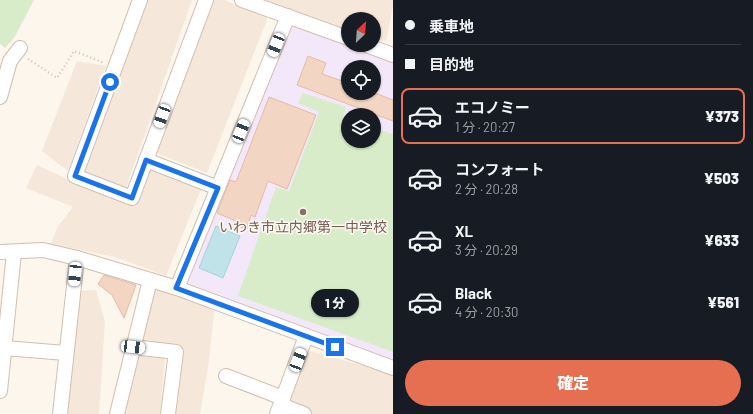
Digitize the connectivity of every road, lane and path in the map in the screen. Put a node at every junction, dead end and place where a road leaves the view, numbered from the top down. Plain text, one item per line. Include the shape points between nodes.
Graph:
1 (140, 0) edge
2 (206, 0) edge
3 (242, 0) edge
4 (288, 16) junction
5 (341, 35) edge
6 (18, 50) joint
7 (381, 51) edge
8 (393, 55) edge
9 (115, 68) junction
10 (0, 97) edge
11 (146, 160) junction
12 (218, 188) junction
13 (0, 252) edge
14 (14, 252) junction
15 (77, 258) junction
16 (150, 280) junction
17 (176, 288) junction
18 (306, 336) junction
19 (133, 347) junction
20 (4, 348) junction
21 (66, 353) junction
22 (393, 368) edge
23 (226, 376) dead end
24 (0, 392) edge
25 (280, 406) edge
26 (60, 414) edge
27 (117, 414) edge
28 (168, 414) edge
29 (304, 414) edge

1 - 9 street
2 - 11 street
3 - 4 street
4 - 5 street
4 - 12 street
6 - 9 path via 57,78 74,51
6 - 10 street via 10,61
7 - 8 street
9 - 11 street via 75,176 132,198
11 - 12 street
12 - 17 street
13 - 14 street
14 - 15 street via 43,250
14 - 20 street
15 - 16 street
15 - 21 street
16 - 17 street
16 - 19 street
17 - 18 street
18 - 22 street
18 - 25 street
19 - 27 street
19 - 28 street via 176,352
20 - 21 street
20 - 24 street
21 - 26 street
23 - 25 street
25 - 29 street

